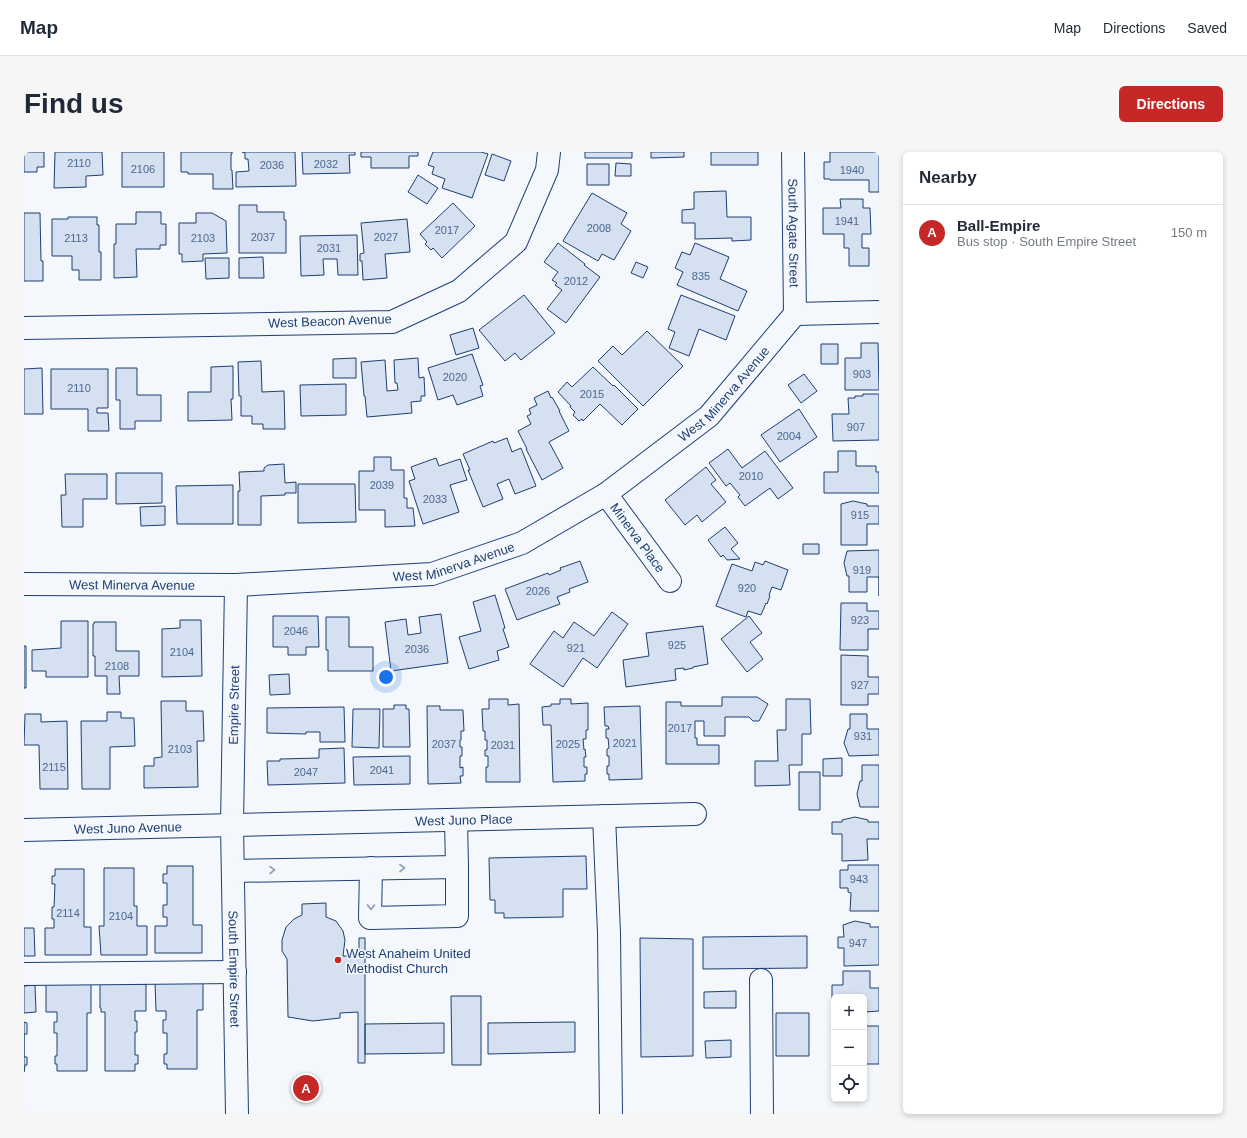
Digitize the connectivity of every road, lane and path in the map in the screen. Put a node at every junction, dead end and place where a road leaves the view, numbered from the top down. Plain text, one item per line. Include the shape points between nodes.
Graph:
1 (549, 152) edge
2 (793, 152) edge
3 (879, 312) edge
4 (795, 314) junction
5 (24, 328) edge
6 (606, 494) junction
7 (670, 581) dead end
8 (24, 584) edge
9 (236, 585) junction
10 (695, 814) dead end
11 (604, 816) junction
12 (456, 820) junction
13 (232, 825) junction
14 (24, 830) edge
15 (457, 866) junction
16 (371, 868) junction
17 (233, 871) junction
18 (235, 972) junction
19 (24, 974) edge
20 (760, 980) dead end
21 (237, 1114) edge
22 (612, 1114) edge
23 (762, 1114) edge

1 - 5 street, West Beacon Avenue via 547,170 516,242 459,291 392,322
2 - 4 street, South Agate Street
3 - 4 street
4 - 6 street, West Minerva Avenue via 709,416
6 - 7 street, Minerva Place
6 - 9 street, West Minerva Avenue via 522,543 432,574
8 - 9 street, West Minerva Avenue
9 - 13 street, Empire Street
10 - 11 street, West Juno Place
11 - 12 street, West Juno Place
11 - 22 street
12 - 13 street, West Juno Place
12 - 15 street
13 - 14 street, West Juno Avenue
13 - 17 street, South Empire Street
16 -> 15 street
16 -> 15 street via 370,918 458,916
17 -> 16 street
17 - 18 street, South Empire Street
18 - 19 street
18 - 21 street, South Empire Street
20 - 23 street

